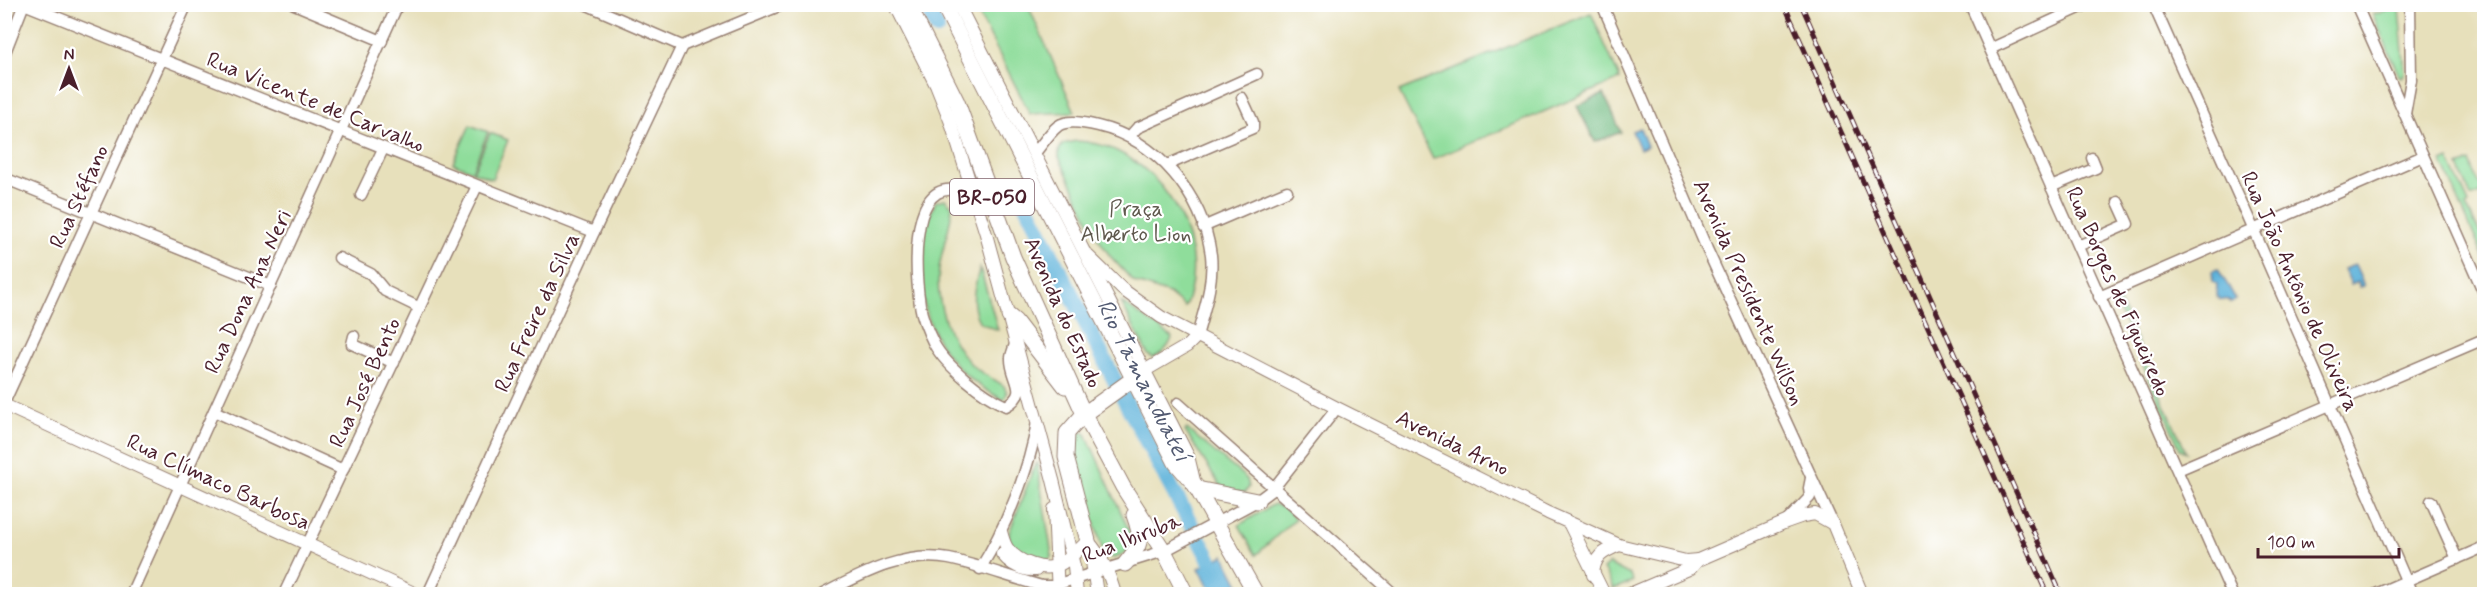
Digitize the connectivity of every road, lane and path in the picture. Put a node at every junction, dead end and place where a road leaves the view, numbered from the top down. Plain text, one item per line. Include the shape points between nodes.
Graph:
1 (24, 4) edge
2 (187, 4) edge
3 (294, 4) edge
4 (398, 4) edge
5 (585, 4) edge
6 (784, 4) edge
7 (895, 4) edge
8 (908, 4) edge
9 (943, 4) edge
10 (958, 4) edge
11 (1602, 4) edge
12 (1970, 4) edge
13 (2088, 4) edge
14 (2153, 4) edge
15 (2372, 4) edge
16 (2410, 4) edge
17 (2357, 6) edge
18 (382, 41) junction
19 (682, 46) junction
20 (1990, 49) junction
21 (4, 55) edge
22 (162, 60) junction
23 (1257, 74) dead end
24 (1242, 98) dead end
25 (2405, 115) junction
26 (339, 131) junction
27 (1129, 137) junction
28 (383, 149) junction
29 (1034, 154) junction
30 (2423, 156) junction
31 (2092, 158) dead end
32 (1167, 165) junction
33 (4, 178) edge
34 (477, 186) junction
35 (2051, 187) junction
36 (1287, 191) dead end
37 (361, 195) dead end
38 (2118, 202) dead end
39 (977, 204) junction
40 (92, 213) junction
41 (1203, 227) junction
42 (2254, 229) junction
43 (594, 232) junction
44 (2078, 246) junction
45 (1084, 253) junction
46 (339, 258) dead end
47 (271, 286) junction
48 (2484, 293) edge
49 (2099, 297) junction
50 (420, 308) junction
51 (1009, 316) junction
52 (354, 336) dead end
53 (1197, 336) junction
54 (2484, 339) edge
55 (1015, 344) junction
56 (394, 363) junction
57 (1138, 375) junction
58 (1074, 391) junction
59 (1178, 403) dead end
60 (4, 404) edge
61 (2330, 404) junction
62 (1337, 408) junction
63 (214, 411) junction
64 (1084, 414) junction
65 (1037, 422) junction
66 (343, 470) junction
67 (2178, 470) junction
68 (1811, 478) junction
69 (1053, 480) junction
70 (180, 485) junction
71 (1123, 487) junction
72 (1196, 487) junction
73 (1273, 489) junction
74 (1257, 501) junction
75 (2431, 501) dead end
76 (1786, 522) junction
77 (1569, 523) junction
78 (1833, 524) junction
79 (1214, 525) junction
80 (999, 537) junction
81 (1088, 542) junction
82 (308, 545) junction
83 (1619, 545) junction
84 (2484, 547) edge
85 (1167, 549) junction
86 (1071, 555) junction
87 (2457, 559) junction
88 (1698, 560) junction
89 (1125, 564) junction
90 (1059, 565) junction
91 (980, 568) junction
92 (1108, 570) junction
93 (1095, 574) junction
94 (1593, 575) junction
95 (1075, 580) junction
96 (2406, 581) junction
97 (846, 582) junction
98 (1058, 590) edge
99 (131, 594) edge
100 (284, 594) edge
101 (416, 594) edge
102 (428, 594) edge
103 (823, 594) edge
104 (847, 594) edge
105 (1077, 594) edge
106 (1097, 594) edge
107 (1115, 594) edge
108 (1186, 594) edge
109 (1256, 594) edge
110 (1394, 594) edge
111 (1604, 594) edge
112 (1630, 594) edge
113 (1863, 594) edge
114 (2232, 594) edge
115 (2376, 594) edge
116 (2412, 594) edge

1 - 21 street
1 - 22 street, Rua Vicente de Carvalho
2 - 22 street, Rua Stéfano
3 - 18 street
4 - 18 street, Rua Dona Ana Neri
5 - 19 street
6 - 19 street
7 - 39 main road, Avenida do Estado via 954,130
8 - 58 highway, Avenida do Estado / BR-050 via 957,102 1013,257
9 - 57 highway, Avenida do Estado / BR-050
10 - 29 main road, Avenida do Estado
11 - 68 street, Avenida Presidente Wilson
12 - 20 street, Rua Borges de Figueiredo
13 - 20 street
14 - 42 street, Rua João Antônio de Oliveira
15 - 17 street
16 - 25 street via 2411,80
17 - 25 street
18 - 26 street, Rua Dona Ana Neri
19 - 43 street, Rua Freire da Silva
20 - 35 street, Rua Borges de Figueiredo
22 - 26 street, Rua Vicente de Carvalho
22 - 40 street, Rua Stéfano
23 - 27 street via 1137,128
24 - 32 street via 1253,128
25 - 30 street
26 - 28 street, Rua Vicente de Carvalho
26 - 47 street, Rua Dona Ana Neri
27 - 29 street via 1112,129 1069,122 1058,126
27 - 32 street
28 - 34 street, Rua Vicente de Carvalho
28 - 37 street
29 - 45 main road, Avenida do Estado
30 - 42 street
30 - 48 street
31 - 35 street via 2096,168
32 - 41 street via 1190,197
33 - 40 street
34 - 43 street, Rua Vicente de Carvalho
34 - 50 street, Rua José Bento
35 - 44 street, Rua Borges de Figueiredo
36 - 41 street
38 - 44 street via 2128,224
39 - 51 main road, Avenida do Estado
39 - 55 street via 951,190 939,192 925,206 916,243 920,306 934,344 946,362 995,402 1006,406 1017,399 1019,390 1011,359
40 - 47 street
40 - 60 street, Rua Stéfano
41 - 53 street via 1211,256 1211,283
42 - 49 street
42 - 61 street, Rua João Antônio de Oliveira
43 - 102 street, Rua Freire da Silva
44 - 49 street, Rua Borges de Figueiredo
45 - 53 main road via 1138,302
45 - 57 main road, Avenida do Estado
46 - 50 street via 371,274 382,290
47 - 63 street, Rua Dona Ana Neri
49 - 67 street, Rua Borges de Figueiredo
50 - 56 street, Rua José Bento
51 - 55 main road
51 - 58 highway via 1064,385
52 - 56 street via 352,344
53 - 57 main road
53 - 62 main road, Avenida Arno
54 - 61 street
55 - 65 main road
56 - 66 street, Rua José Bento
57 - 64 highway
57 - 72 highway, Avenida do Estado / BR-050 via 1176,463
58 - 64 highway, Avenida do Estado / BR-050
59 - 73 street
60 - 70 main road, Rua Clímaco Barbosa
61 - 67 street
61 - 96 street, Rua João Antônio de Oliveira
62 - 73 street, Rua Ibiruba
62 - 77 main road, Avenida Arno
63 - 66 street
63 - 70 street, Rua Dona Ana Neri
64 - 71 highway, Avenida do Estado / BR-050
64 - 81 highway via 1070,429 1065,442
65 - 69 main road
65 - 80 street via 1030,455
66 - 82 street, Rua José Bento
67 - 114 street, Rua Borges de Figueiredo
68 - 76 street via 1807,502
68 - 78 street, Avenida Presidente Wilson
69 - 86 main road
69 - 90 main road
70 - 82 main road, Rua Clímaco Barbosa
70 - 99 street, Rua Dona Ana Neri
71 - 85 highway, Avenida do Estado / BR-050
71 - 89 highway via 1140,533 1138,549
72 - 74 highway
72 - 79 highway, Avenida do Estado / BR-050
73 - 74 street, Rua Ibiruba
73 - 110 street
74 - 79 street, Rua Ibiruba
75 - 87 street
76 - 78 main road via 1815,514
76 - 88 main road
77 - 83 main road, Avenida Arno
77 - 94 main road
78 - 113 main road, Avenida Presidente Wilson
79 - 85 street, Rua Ibiruba
79 - 109 highway, Avenida do Estado / BR-050
80 - 90 main road via 1002,555 1017,567 1035,570
80 - 91 street
81 - 86 main road
81 - 92 main road via 1101,555
81 - 93 main road
82 - 100 street, Rua José Bento
82 - 101 main road, Rua Clímaco Barbosa
83 - 88 main road, Avenida Arno via 1686,561
83 - 94 main road via 1599,555
84 - 87 street
85 - 89 street, Rua Ibiruba
85 - 108 highway, Avenida do Estado / BR-050
86 - 90 main road
86 - 95 main road
87 - 96 street
88 - 112 main road via 1691,568
89 - 92 street, Rua Ibiruba
90 - 98 main road
91 - 97 street via 948,558 901,560
91 - 98 street
92 - 93 street, Rua Ibiruba
92 - 107 main road
93 - 95 street, Rua Ibiruba
93 - 106 main road
94 - 111 main road
95 - 98 street, Rua Ibiruba
95 - 105 main road
96 - 115 street
96 - 116 street, Rua João Antônio de Oliveira
97 - 103 street
97 - 104 street

